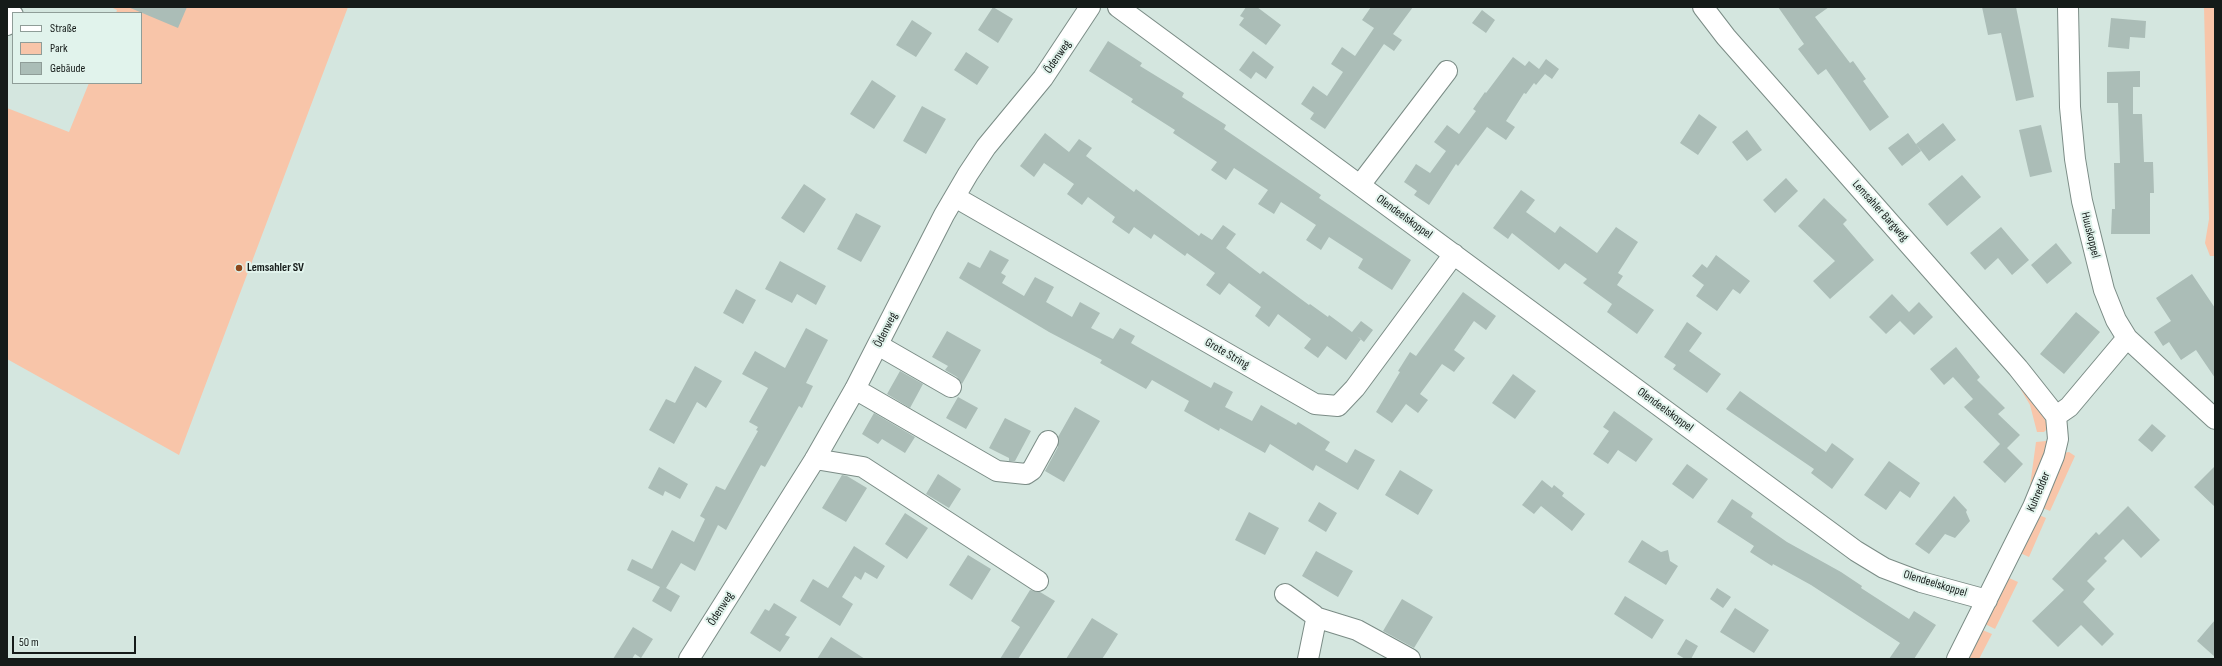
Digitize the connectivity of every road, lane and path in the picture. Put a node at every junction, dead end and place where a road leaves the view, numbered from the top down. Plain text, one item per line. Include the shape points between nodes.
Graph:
1 (1090, 7) edge
2 (1118, 7) edge
3 (1703, 7) edge
4 (2068, 7) edge
5 (1447, 71) dead end
6 (1360, 185) junction
7 (955, 197) junction
8 (1454, 254) junction
9 (2127, 338) junction
10 (878, 345) junction
11 (951, 387) dead end
12 (856, 389) junction
13 (2056, 416) junction
14 (2215, 419) edge
15 (1048, 441) dead end
16 (815, 459) junction
17 (1038, 581) dead end
18 (1286, 594) dead end
19 (1987, 600) junction
20 (1315, 617) junction
21 (689, 659) edge
22 (1308, 659) edge
23 (1410, 659) edge
24 (1958, 659) edge

1 - 7 street, Ödenweg via 1043,78 986,147
2 - 6 street, Olendeelskoppel
3 - 13 street, Lemsahler Bargweg via 1726,37 2018,368
4 - 9 street, Huuskoppel via 2070,107 2082,201 2104,290 2116,320
5 - 6 street
6 - 8 street, Olendeelskoppel
7 - 8 street, Grote String via 1315,404 1338,406 1355,388
7 - 10 street, Ödenweg
8 - 19 street, Olendeelskoppel via 1856,551 1884,568 1921,582
9 - 13 street via 2069,407
9 - 14 street, Huuskoppel
10 - 11 street
10 - 12 street, Ödenweg
12 - 15 street via 998,471 1026,474 1032,470
12 - 16 street, Ödenweg
13 - 19 street, Kuhredder via 2058,439 2054,456 2033,507
16 - 17 street via 863,467
16 - 21 street, Ödenweg
18 - 20 street
19 - 24 street, Kuhredder
20 - 22 street via 1316,625
20 - 23 street via 1357,630

